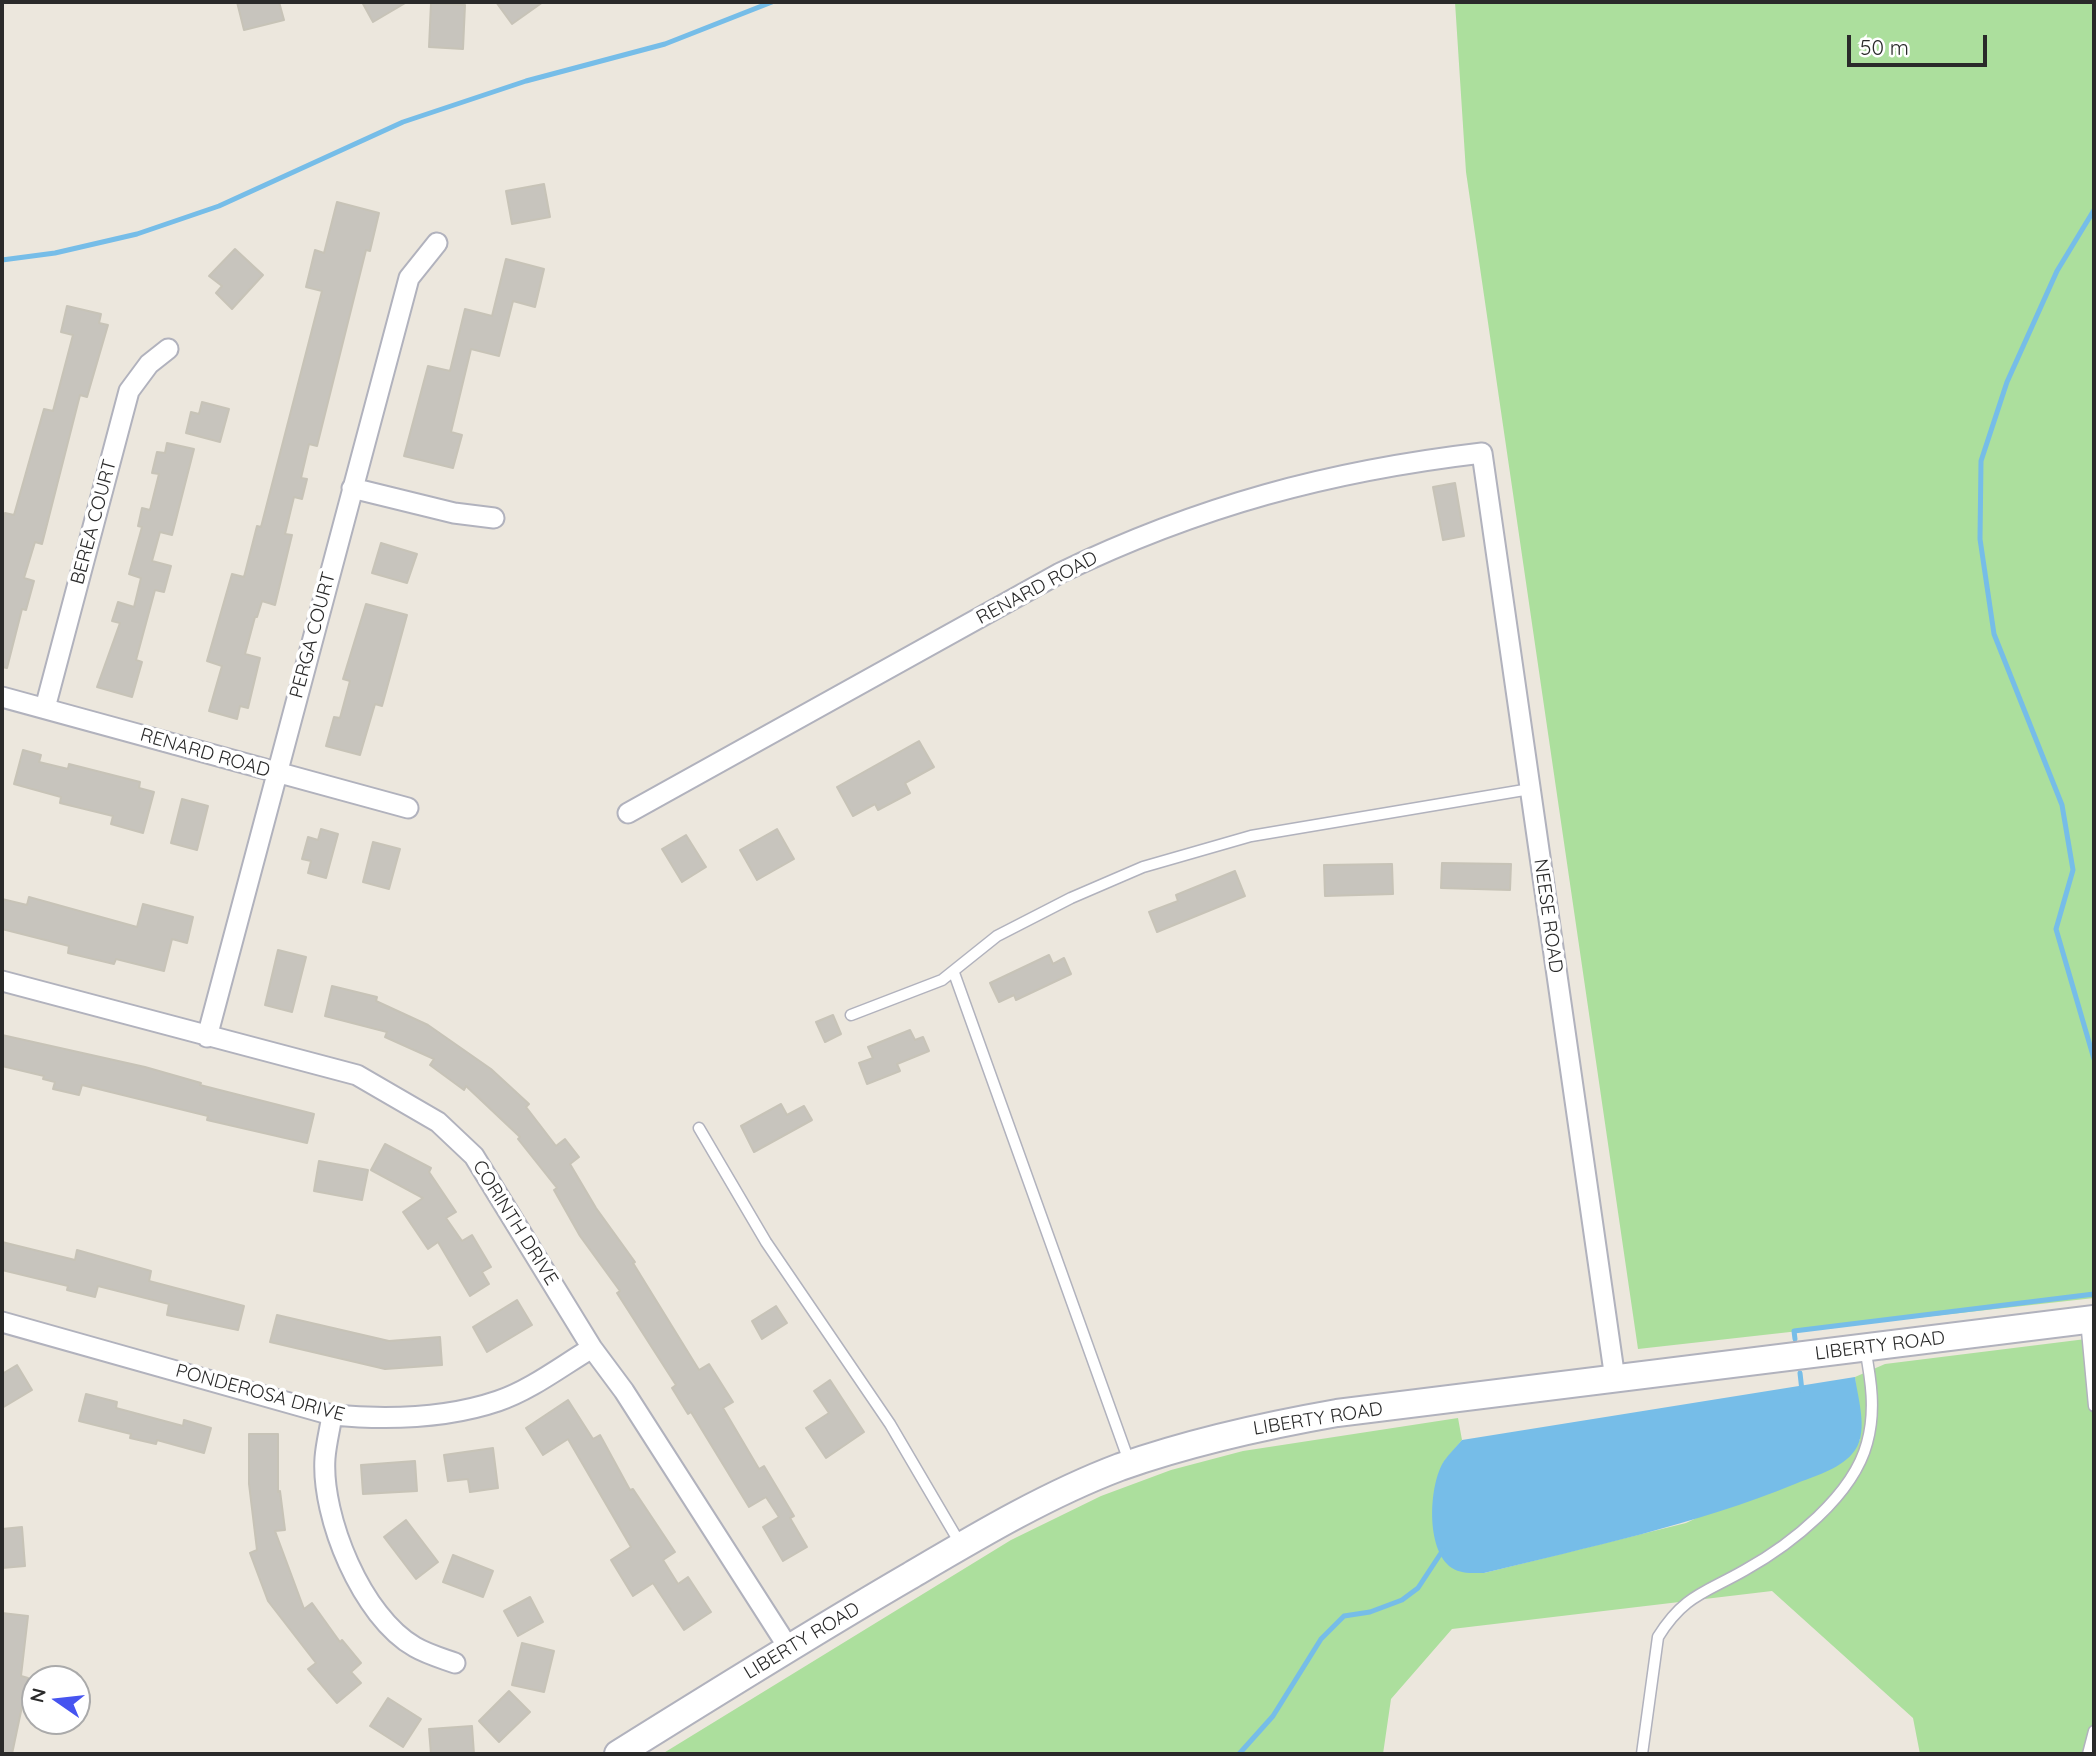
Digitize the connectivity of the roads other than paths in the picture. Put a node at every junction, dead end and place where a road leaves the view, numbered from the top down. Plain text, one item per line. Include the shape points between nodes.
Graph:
1 (437, 243) dead end
2 (168, 349) dead end
3 (1482, 453) joint
4 (352, 488) junction
5 (494, 518) dead end
6 (2, 697) edge
7 (45, 708) junction
8 (277, 773) junction
9 (1530, 789) junction
10 (408, 808) dead end
11 (628, 813) dead end
12 (954, 973) junction
13 (2, 981) edge
14 (851, 1015) dead end
15 (206, 1037) junction
16 (699, 1128) dead end
17 (2090, 1320) edge
18 (2, 1322) edge
19 (1865, 1347) junction
20 (592, 1348) junction
21 (1615, 1379) junction
22 (2094, 1406) edge
23 (332, 1415) junction
24 (1130, 1464) junction
25 (961, 1546) junction
26 (788, 1647) junction
27 (455, 1663) dead end
28 (2094, 1731) edge
29 (618, 1754) edge
30 (1642, 1754) edge
31 (2088, 1754) edge

1 - 4 street, PERGA COURT via 408,278
2 - 7 street, BEREA COURT via 149,364 130,391
3 - 9 street, NEESE ROAD
3 - 11 street, RENARD ROAD via 1308,482 1191,516 1115,547 1060,573
4 - 5 street
4 - 8 street, PERGA COURT
6 - 7 street, RENARD ROAD
7 - 8 street, RENARD ROAD
8 - 10 street, RENARD ROAD
8 - 15 street, PERGA COURT
9 - 12 lane via 1251,836 1143,867 996,936
9 - 21 street, NEESE ROAD
12 - 14 lane
12 - 24 lane
13 - 15 street, CORINTH DRIVE
15 - 20 street, CORINTH DRIVE via 357,1076 438,1122 474,1156
16 - 25 lane via 766,1241 890,1424
17 - 19 street, LIBERTY ROAD
17 - 22 lane
18 - 23 street, PONDEROSA DRIVE
19 - 21 street, LIBERTY ROAD
19 - 30 lane via 1872,1402 1860,1462 1826,1509 1800,1534 1774,1554 1694,1595 1666,1623 1658,1637
20 - 23 street, PONDEROSA DRIVE via 500,1401 409,1417
20 - 26 street, CORINTH DRIVE
21 - 24 street, LIBERTY ROAD via 1266,1425
23 - 27 street via 325,1459 328,1503 354,1575 381,1615 412,1646
24 - 25 street, LIBERTY ROAD via 1053,1497
25 - 26 street, LIBERTY ROAD
26 - 29 street, LIBERTY ROAD
28 - 31 lane

